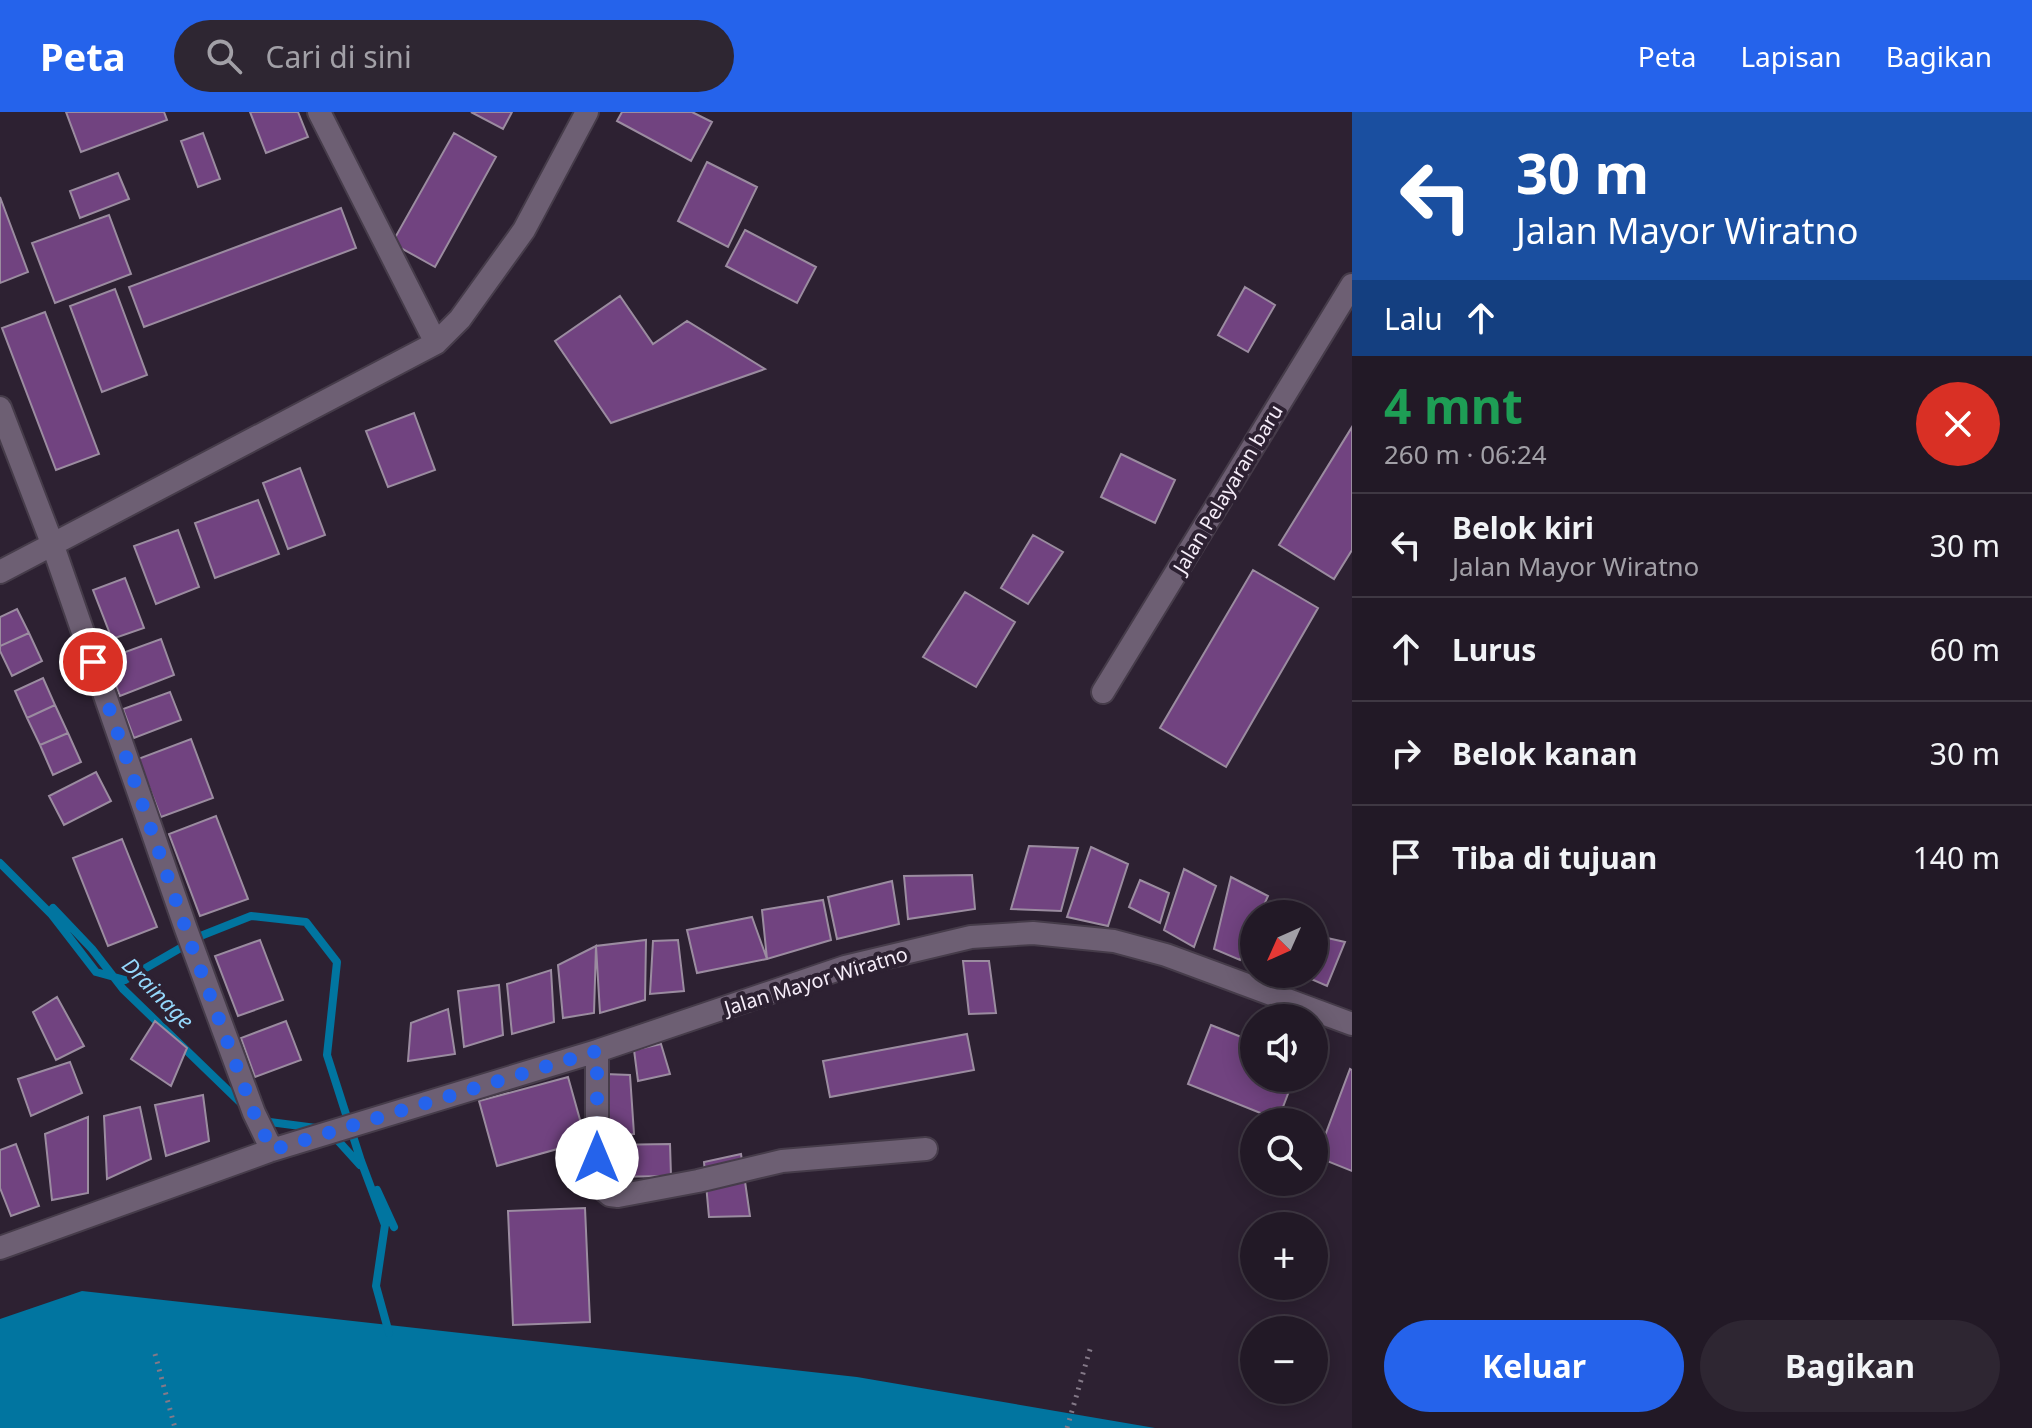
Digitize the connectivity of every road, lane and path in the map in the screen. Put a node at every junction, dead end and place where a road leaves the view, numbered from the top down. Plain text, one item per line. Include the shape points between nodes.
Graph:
1 (319, 112) edge
2 (587, 112) edge
3 (1352, 285) edge
4 (436, 343) junction
5 (0, 408) edge
6 (52, 543) junction
7 (0, 572) edge
8 (1103, 692) dead end
9 (1352, 1024) edge
10 (597, 1051) junction
11 (926, 1149) dead end
12 (272, 1150) junction
13 (0, 1248) edge
14 (1091, 1346) dead end
15 (155, 1354) dead end
16 (175, 1428) edge
17 (1067, 1428) edge

1 - 4 street
2 - 4 street via 524,230 460,319
3 - 8 street, Jalan Pelayaran baru
4 - 6 street
5 - 6 street
6 - 7 street
6 - 12 street via 199,965
9 - 10 street, Jalan Mayor Wiratno via 1166,955 1114,941 1033,933 971,937 845,967
10 - 11 street via 597,1184 610,1195 782,1161
10 - 12 street, Jalan Mayor Wiratno
12 - 13 street, Jalan Mayor Wiratno
14 - 17 path
15 - 16 path

